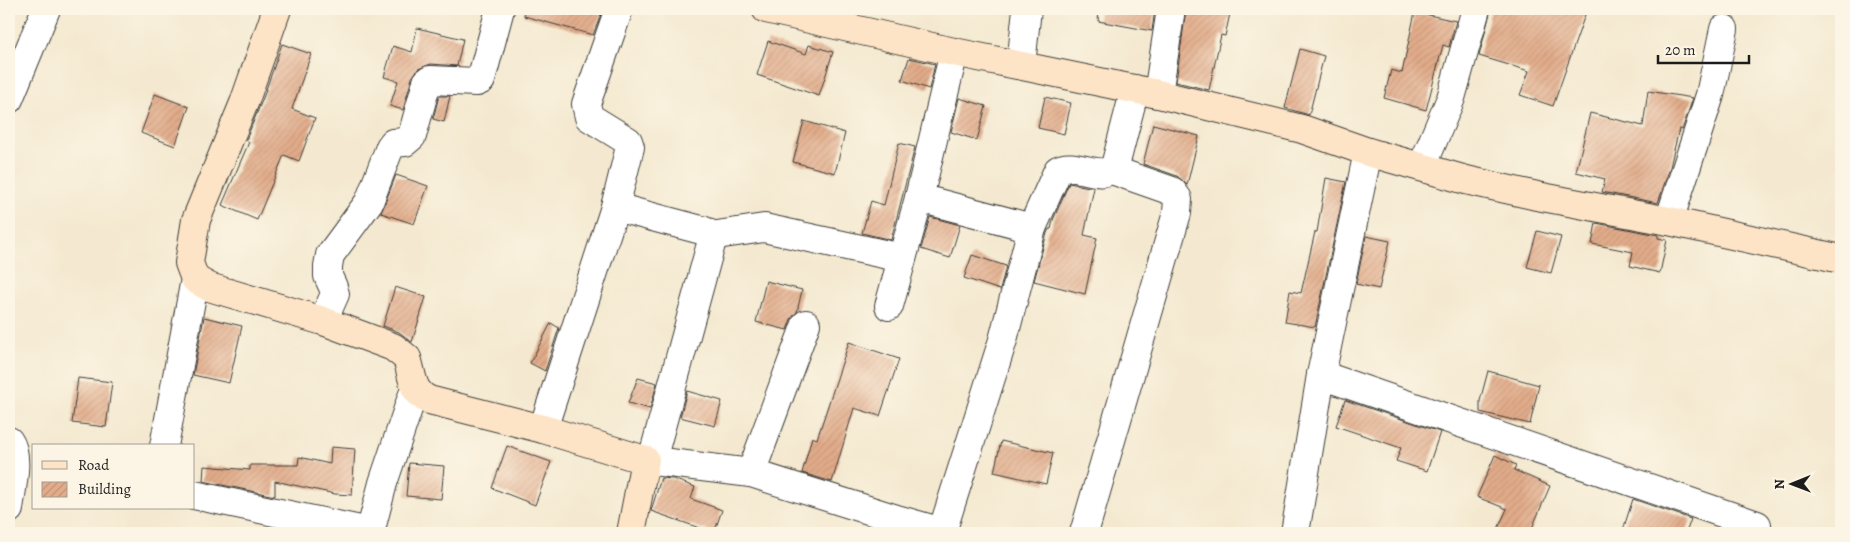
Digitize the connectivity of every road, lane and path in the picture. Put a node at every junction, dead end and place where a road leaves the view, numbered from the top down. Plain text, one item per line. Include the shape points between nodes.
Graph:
1 (46, 9) edge
2 (277, 9) edge
3 (500, 9) edge
4 (619, 9) edge
5 (766, 9) edge
6 (1027, 9) edge
7 (1171, 9) edge
8 (1476, 9) edge
9 (808, 14) edge
10 (1724, 29) dead end
11 (954, 52) junction
12 (1021, 65) junction
13 (1146, 92) junction
14 (9, 99) edge
15 (1368, 152) junction
16 (1422, 167) junction
17 (1112, 170) junction
18 (919, 198) junction
19 (615, 207) junction
20 (1669, 221) junction
21 (1032, 228) junction
22 (710, 236) junction
23 (902, 258) junction
24 (1841, 259) edge
25 (195, 279) junction
26 (889, 306) dead end
27 (324, 321) junction
28 (806, 324) dead end
29 (1321, 375) junction
30 (415, 388) junction
31 (543, 429) junction
32 (164, 444) edge
33 (19, 453) edge
34 (649, 460) junction
35 (751, 473) junction
36 (195, 495) edge
37 (9, 509) edge
38 (1758, 525) dead end
39 (897, 527) edge
40 (370, 533) edge
41 (631, 533) edge
42 (1084, 533) edge
43 (1295, 533) edge

1 - 14 street
2 - 25 street via 244,103 196,220 189,263
3 - 27 street via 481,80 427,82 412,136 405,142 392,143 369,202 330,255 328,276 335,294
4 - 19 street via 586,104 589,117 628,140 630,147
5 - 9 street
6 - 12 street
7 - 13 street
8 - 16 street via 1451,98
9 - 11 street
10 - 20 street via 1710,95
11 - 12 street
11 - 18 street
12 - 13 street
13 - 15 street via 1302,129
13 - 17 street
15 - 16 street
15 - 29 street
16 - 20 street via 1537,196
17 - 21 street via 1106,173 1068,167 1058,170
17 - 42 street via 1172,190 1178,199 1177,213
18 - 21 street
18 - 23 street
19 - 22 street via 705,230
19 - 31 street
20 - 24 street
21 - 39 street via 1003,340 942,532
22 - 23 street via 764,228
22 - 34 street via 711,244
23 - 26 street
25 - 27 street via 209,287
25 - 32 street
27 - 30 street via 392,347 407,358
28 - 35 street
29 - 38 street
29 - 43 street
30 - 31 street via 419,396 429,400
30 - 40 street
31 - 34 street
33 - 37 street
34 - 35 street
34 - 41 street
35 - 39 street
36 - 40 street

